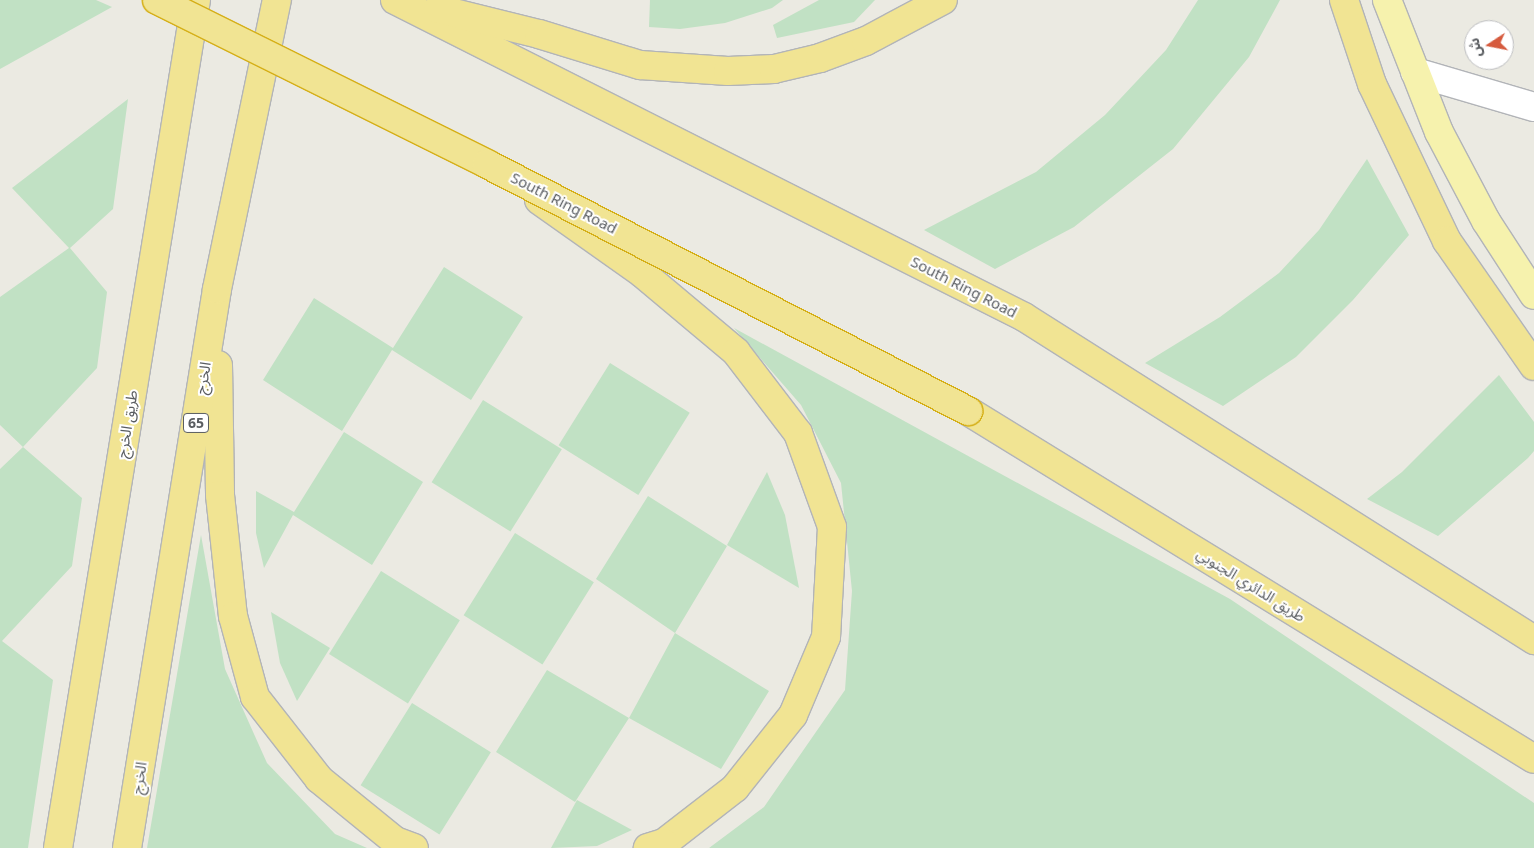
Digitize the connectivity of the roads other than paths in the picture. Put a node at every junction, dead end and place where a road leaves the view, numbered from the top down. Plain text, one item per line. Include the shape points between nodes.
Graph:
1 (157, 0) edge
2 (196, 0) edge
3 (277, 0) edge
4 (395, 0) edge
5 (402, 0) edge
6 (942, 0) edge
7 (1344, 0) edge
8 (1387, 0) edge
9 (1416, 72) junction
10 (1534, 107) edge
11 (487, 164) junction
12 (217, 289) junction
13 (1534, 295) edge
14 (1534, 366) edge
15 (968, 411) joint
16 (1534, 640) edge
17 (1534, 758) edge
18 (58, 848) edge
19 (128, 848) edge
20 (414, 848) edge
21 (648, 848) edge

1 - 11 highway, South Ring Road, bridge
2 - 18 highway, طريق الخرج
3 - 12 highway, الخرج / 65
4 - 16 highway, South Ring Road via 1024,317
5 - 6 highway via 539,34 640,65 756,70 820,58 882,34
7 - 14 highway via 1372,84 1448,241
8 - 9 main road
9 - 10 street
9 - 13 main road via 1439,132 1481,213
11 - 15 highway, South Ring Road, bridge
11 - 21 highway, bridge via 642,273 736,352 798,433 832,527 826,637 793,715 736,788 664,843
12 - 19 highway, الخرج / 65
12 - 20 highway via 220,495 233,616 255,697 319,779 395,841
15 - 17 highway, طريق الدائري الجنوبي

